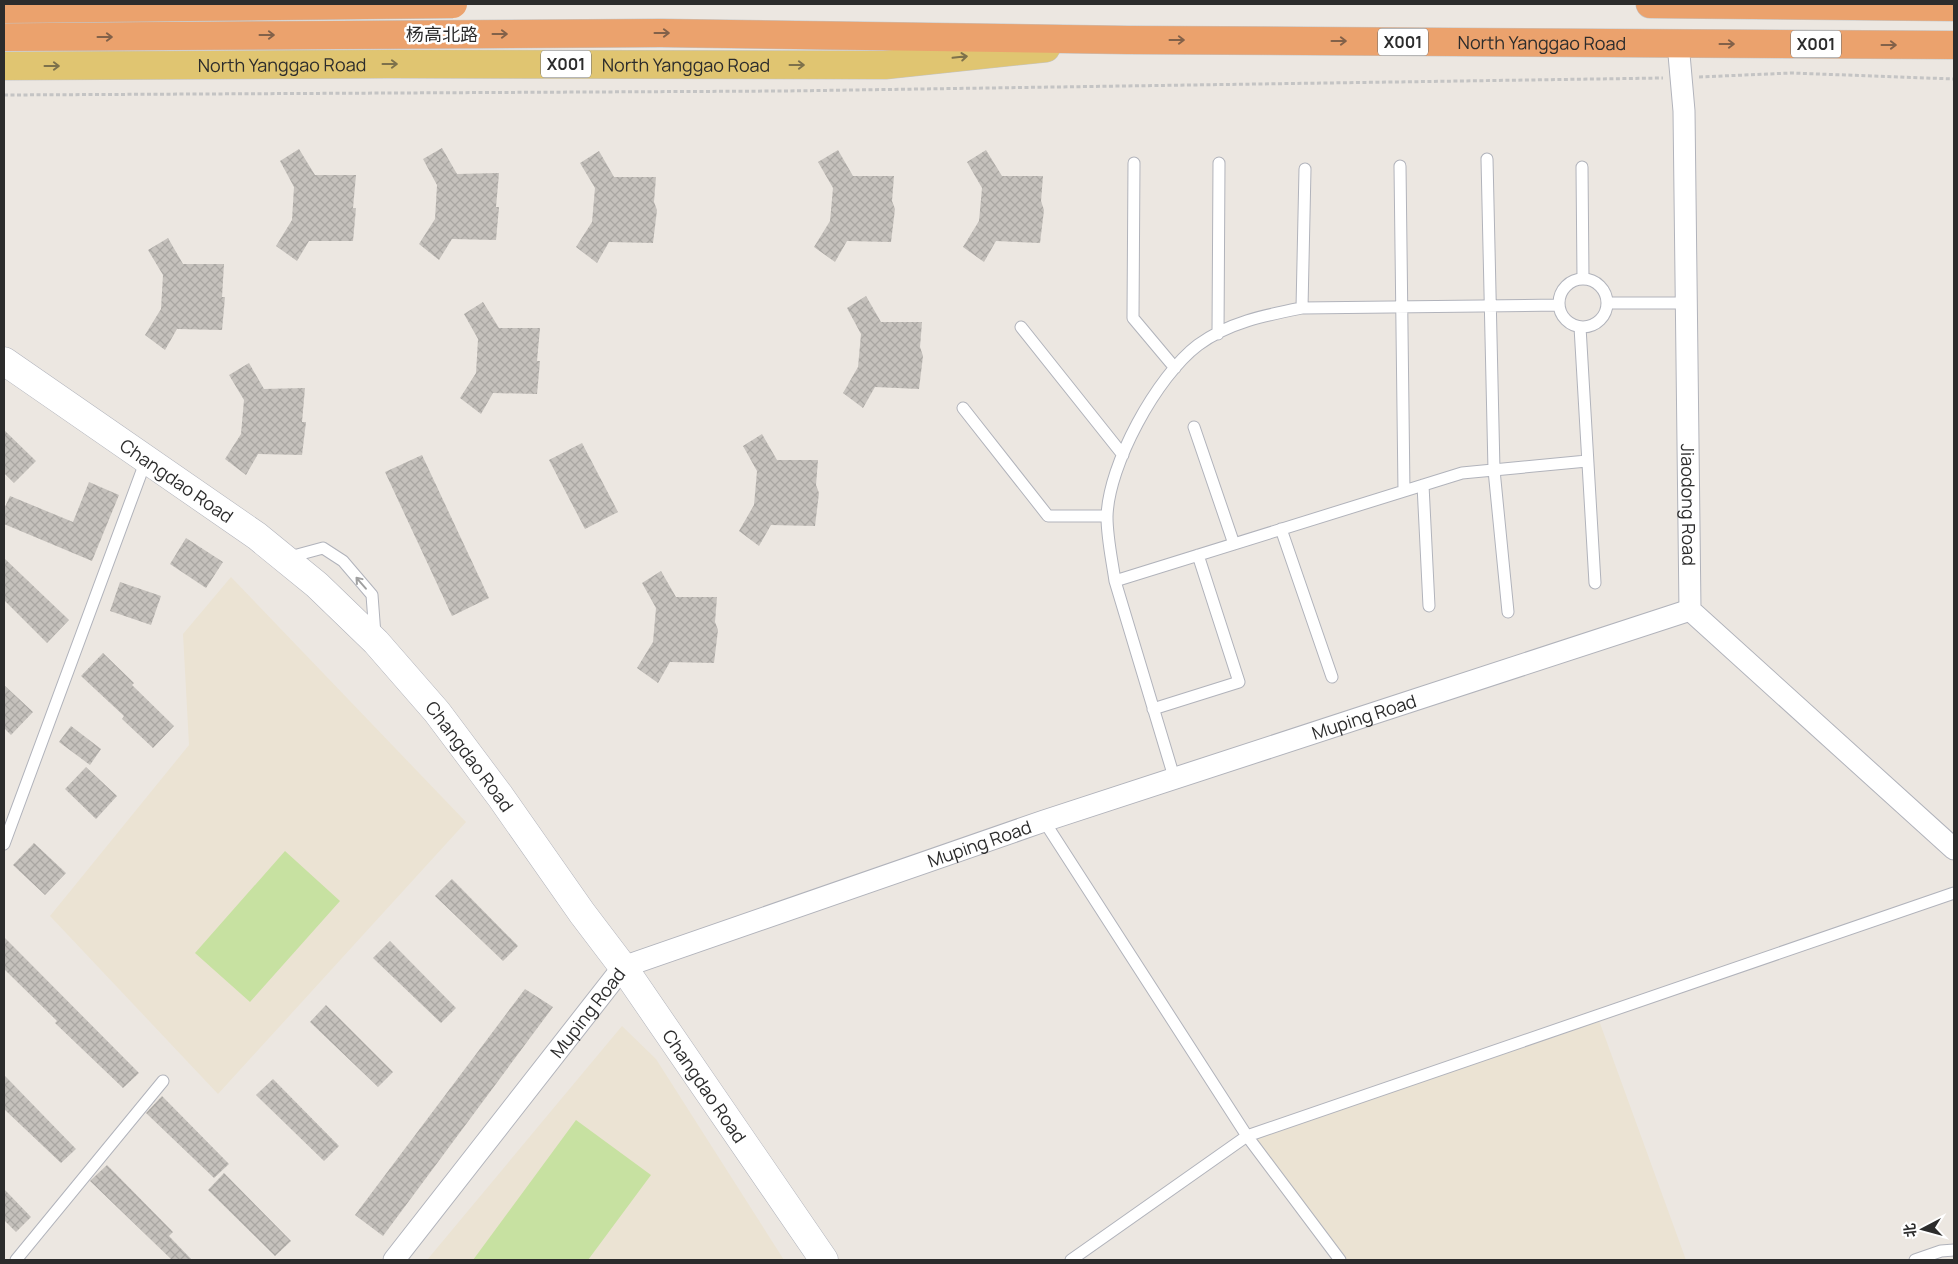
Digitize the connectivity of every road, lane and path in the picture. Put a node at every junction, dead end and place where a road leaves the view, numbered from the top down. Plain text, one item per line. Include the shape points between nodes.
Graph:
1 (453, 4) edge
2 (1650, 4) edge
3 (1678, 4) edge
4 (1954, 7) edge
5 (4, 9) edge
6 (880, 35) joint
7 (4, 38) edge
8 (1128, 40) junction
9 (1678, 44) junction
10 (1954, 45) edge
11 (4, 66) edge
12 (1682, 78) junction
13 (1954, 79) edge
14 (4, 95) edge
15 (1487, 159) dead end
16 (1219, 163) dead end
17 (1134, 164) dead end
18 (1400, 166) dead end
19 (1582, 167) dead end
20 (1305, 169) dead end
21 (1583, 278) junction
22 (1608, 303) junction
23 (1686, 303) junction
24 (1559, 305) junction
25 (1490, 306) junction
26 (1402, 307) junction
27 (1302, 308) junction
28 (1021, 327) dead end
29 (1580, 327) junction
30 (1218, 334) junction
31 (4, 361) edge
32 (1175, 368) junction
33 (963, 408) dead end
34 (1194, 426) dead end
35 (1123, 455) junction
36 (146, 460) junction
37 (1587, 461) junction
38 (1494, 470) junction
39 (1423, 485) junction
40 (1404, 491) junction
41 (1107, 516) junction
42 (1281, 529) junction
43 (1234, 544) junction
44 (1198, 555) junction
45 (1115, 581) junction
46 (1595, 583) dead end
47 (1429, 606) dead end
48 (1690, 610) junction
49 (1508, 612) dead end
50 (1332, 677) dead end
51 (1153, 709) junction
52 (1174, 777) junction
53 (1044, 821) junction
54 (4, 844) edge
55 (1954, 849) edge
56 (1954, 893) edge
57 (622, 967) junction
58 (163, 1081) dead end
59 (1247, 1136) junction
60 (1954, 1250) edge
61 (16, 1260) edge
62 (394, 1260) edge
63 (824, 1260) edge
64 (1071, 1260) edge
65 (1340, 1260) edge
66 (1915, 1260) edge

1 - 5 highway, 杨高北路, bridge
2 - 3 highway, X001
3 - 4 highway, X001
7 -> 6 highway, 杨高北路 / X001 via 661,33
6 - 8 highway, North Yanggao Road / X001
8 -> 9 highway, North Yanggao Road / X001
11 -> 8 main road, North Yanggao Road / X001 via 885,65
9 -> 10 highway, North Yanggao Road / X001
9 - 12 street, Jiaodong Road
12 - 13 path via 1791,74
12 - 14 path via 786,91
12 - 23 street, Jiaodong Road
15 - 25 lane
16 - 30 lane
17 - 32 lane via 1133,318
18 - 26 lane
19 - 21 lane
20 - 27 lane
21 - 22 lane via 1603,288
21 - 24 lane via 1568,284
22 - 23 lane
22 - 29 lane via 1596,324
23 - 48 street, Jiaodong Road
24 - 25 lane
24 - 29 lane via 1566,320
25 - 26 lane
25 - 38 lane
26 - 27 lane
26 - 40 lane
27 - 30 lane via 1247,321
28 - 35 lane
29 - 37 lane
30 - 32 lane via 1184,356
31 - 36 street, Changdao Road
32 - 35 lane via 1159,388
33 - 41 lane via 1048,516
34 - 43 lane
35 - 41 lane via 1114,476
36 - 54 lane
36 - 57 street, Changdao Road via 257,536 317,585 376,642 437,712
37 - 38 lane
37 - 46 lane
38 - 39 lane via 1462,473
38 - 49 lane
39 - 40 lane
39 - 47 lane
40 - 42 lane
41 - 45 lane
42 - 43 lane
42 - 50 lane
43 - 44 lane
44 - 45 lane
44 - 51 lane via 1239,682
45 - 51 lane
48 - 52 street, Muping Road
48 - 55 street
51 - 52 lane
52 - 53 street, Muping Road
53 - 57 street, Muping Road
53 - 59 lane
56 - 59 lane
57 - 62 street, Muping Road
57 - 63 street, Changdao Road
58 - 61 lane
59 - 64 lane
59 - 65 lane
60 - 66 lane

